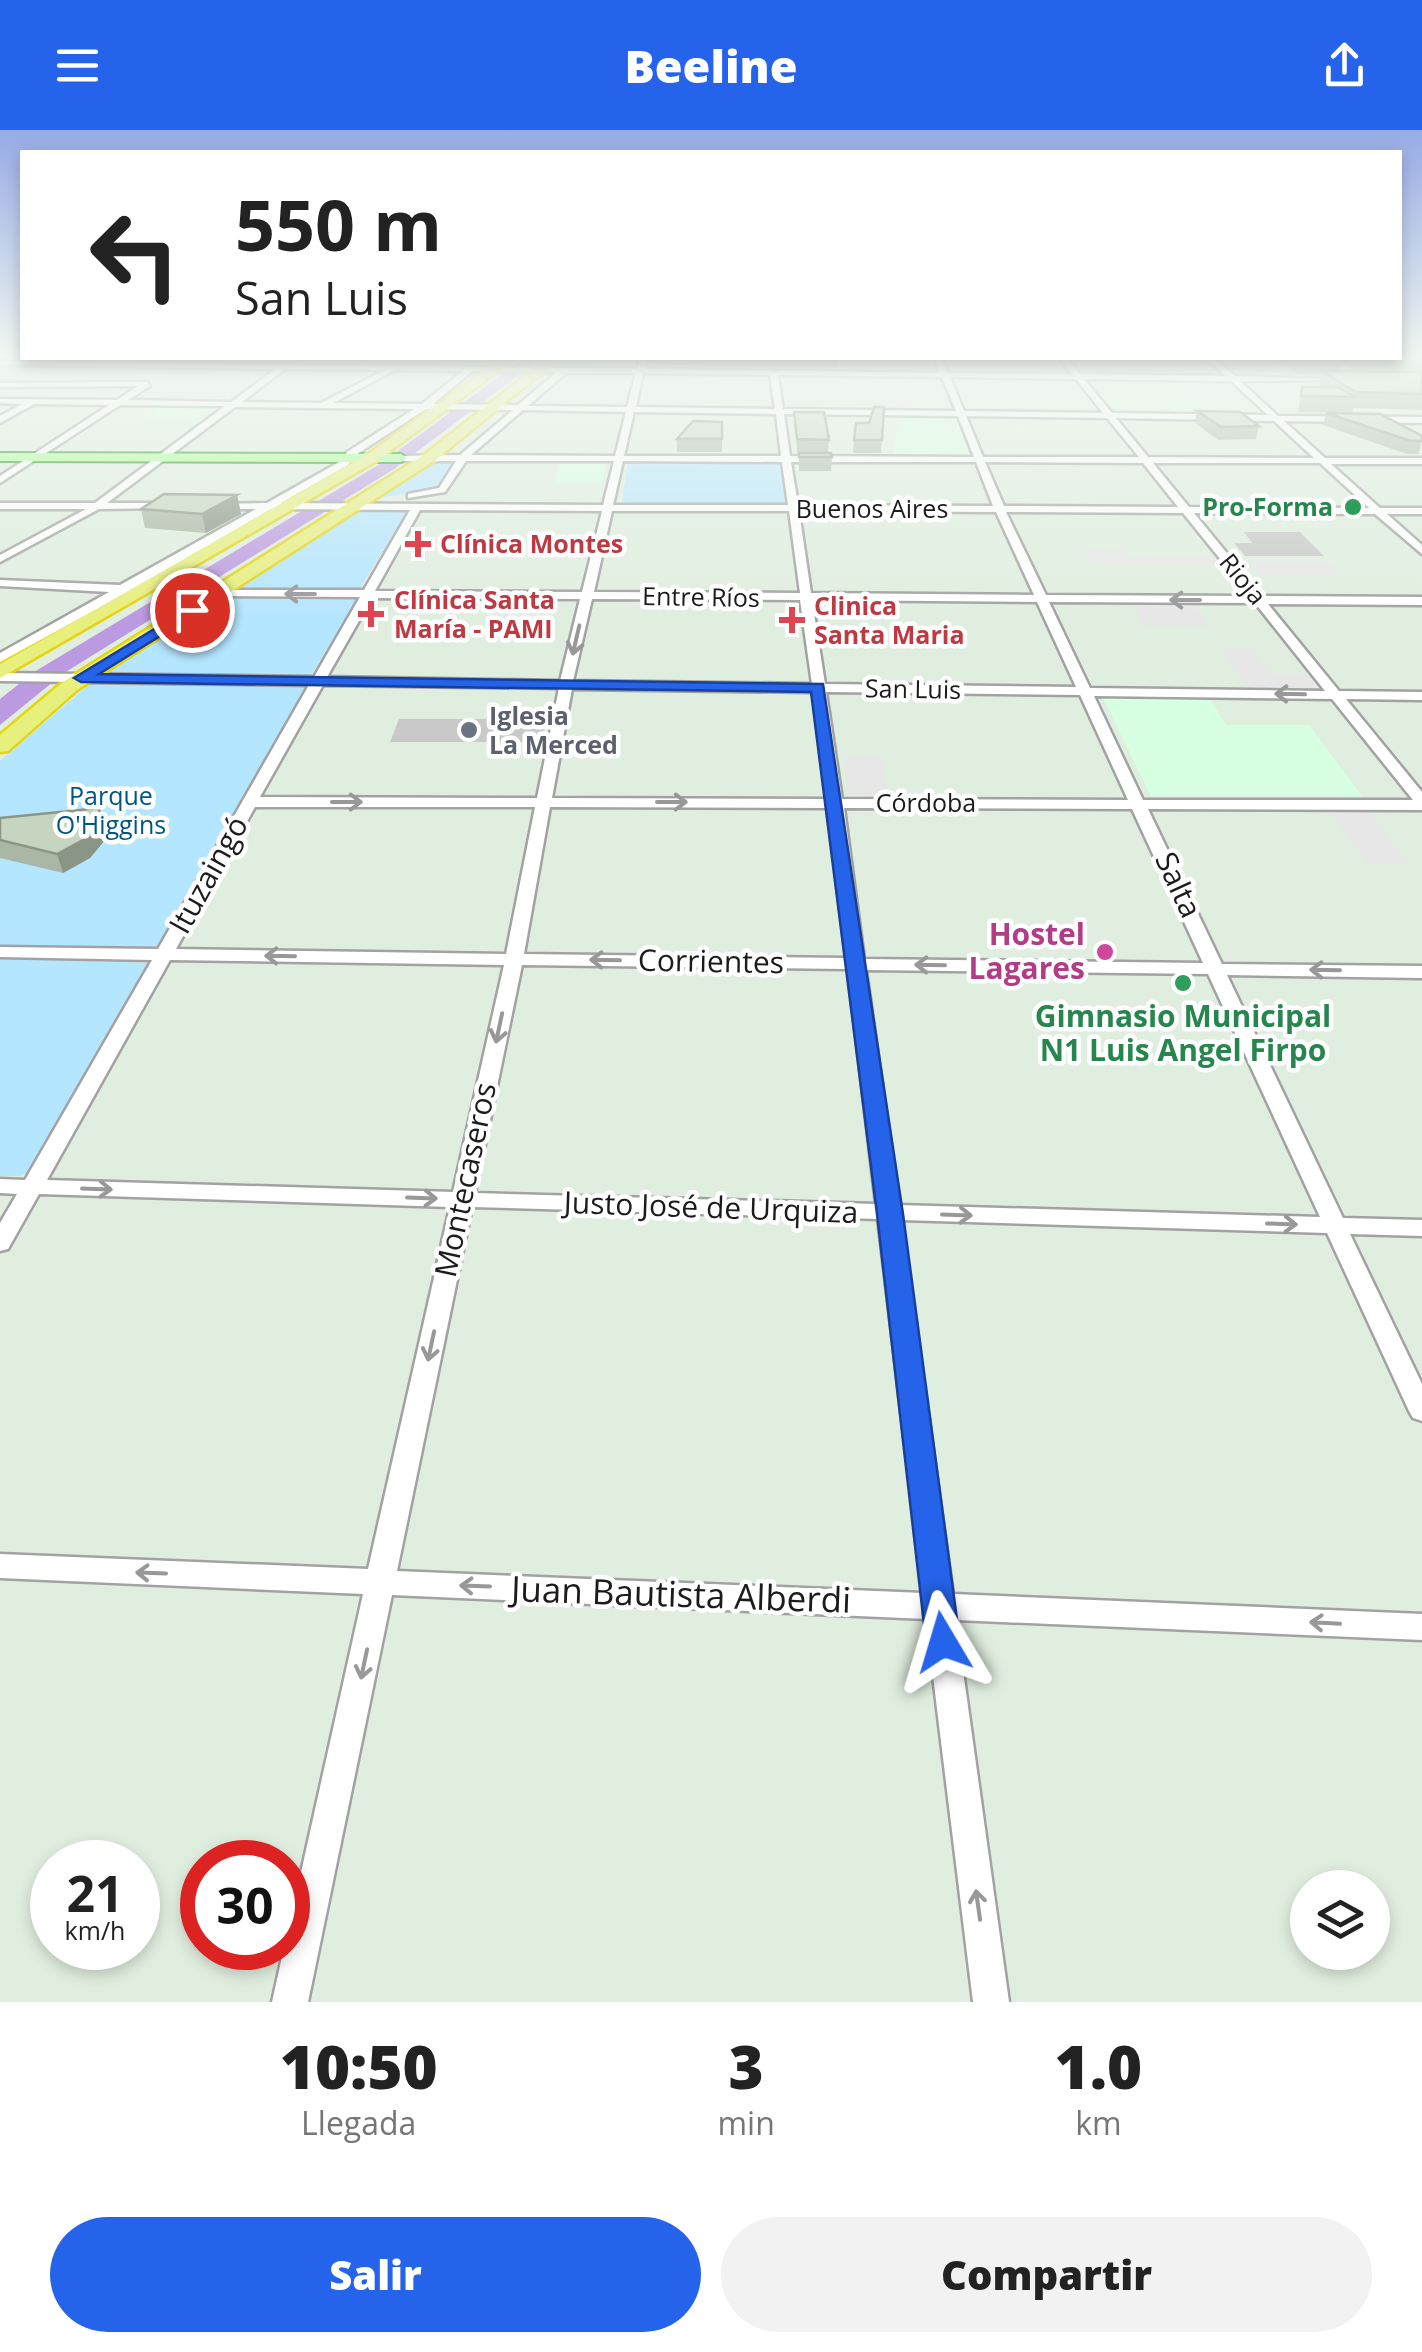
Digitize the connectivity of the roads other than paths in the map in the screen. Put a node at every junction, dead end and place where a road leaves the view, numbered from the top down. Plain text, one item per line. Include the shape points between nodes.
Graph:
1 (55, 444) edge
2 (181, 444) edge
3 (366, 444) edge
4 (419, 444) edge
5 (419, 444) edge
6 (479, 444) edge
7 (622, 444) edge
8 (784, 444) edge
9 (975, 444) edge
10 (1133, 444) edge
11 (1308, 444) edge
12 (0, 457) edge
13 (35, 457) junction
14 (164, 457) junction
15 (348, 457) junction
16 (401, 458) junction
17 (464, 458) junction
18 (618, 458) junction
19 (786, 459) junction
20 (982, 460) junction
21 (1146, 460) junction
22 (1326, 461) junction
23 (1422, 461) edge
24 (0, 480) edge
25 (360, 504) junction
26 (0, 506) edge
27 (97, 506) junction
28 (281, 506) junction
29 (417, 507) junction
30 (608, 508) junction
31 (792, 508) junction
32 (1000, 510) junction
33 (1186, 510) junction
34 (1379, 511) junction
35 (1422, 511) edge
36 (1422, 551) edge
37 (0, 559) edge
38 (0, 583) edge
39 (128, 589) junction
40 (219, 593) junction
41 (365, 594) junction
42 (587, 596) junction
43 (806, 598) junction
44 (1042, 599) junction
45 (1260, 600) junction
46 (1422, 600) edge
47 (0, 658) edge
48 (0, 674) edge
49 (81, 678) junction
50 (318, 681) junction
51 (566, 684) junction
52 (818, 688) junction
53 (1086, 691) junction
54 (1336, 694) junction
55 (1422, 696) edge
56 (0, 746) edge
57 (250, 802) junction
58 (545, 802) junction
59 (835, 802) junction
60 (1422, 803) edge
61 (1141, 804) junction
62 (0, 952) edge
63 (164, 954) junction
64 (514, 959) junction
65 (855, 964) junction
66 (1216, 969) junction
67 (1422, 972) edge
68 (0, 1186) edge
69 (32, 1187) junction
70 (462, 1200) junction
71 (890, 1214) junction
72 (1334, 1226) junction
73 (1422, 1228) edge
74 (0, 1242) edge
75 (1422, 1411) edge
76 (0, 1566) edge
77 (382, 1582) junction
78 (938, 1606) junction
79 (1422, 1627) edge
80 (290, 2002) edge
81 (991, 2002) edge

1 - 13 street
2 - 14 street
3 - 15 street
4 - 16 highway
5 - 16 highway
6 - 17 street
7 - 18 street, Montecaseros
8 - 19 street
9 - 20 street, Salta
10 - 21 street, Rioja
11 - 22 street
12 - 13 main road
13 - 14 main road
13 - 24 street
14 - 15 main road
14 - 27 street
15 - 16 main road
15 - 28 street
16 - 17 street
16 - 25 highway
16 - 28 highway
17 - 18 street
17 - 25 street via 437,493
18 - 19 street
18 - 30 street, Montecaseros
19 - 20 street
19 - 31 street
20 - 21 street
20 - 32 street, Salta
21 - 22 street
21 - 33 street, Rioja
22 - 23 street
22 - 34 street
25 - 28 street, Buenos Aires
25 - 29 street, Buenos Aires
25 - 40 highway
26 - 27 street, Buenos Aires
27 - 28 street, Buenos Aires
27 - 37 street
28 - 39 street
28 - 48 highway
29 - 30 street, Buenos Aires
29 - 41 street, Ituzaingó
30 - 31 street, Buenos Aires
30 - 42 street, Montecaseros
31 - 32 street, Buenos Aires
31 - 43 street
32 - 33 street, Buenos Aires
32 - 44 street, Salta
33 - 34 street, Buenos Aires
33 - 45 street, Rioja
34 - 35 street, Buenos Aires
34 - 36 street
38 - 39 street
39 - 47 street
41 -> 40 street, Entre Ríos
40 - 49 highway
41 - 42 street, Entre Ríos
41 - 50 street, Ituzaingó
42 - 43 street, Entre Ríos
42 -> 51 street, Montecaseros
43 - 44 street, Entre Ríos
43 - 52 street
45 -> 44 street, Entre Ríos
44 - 53 street, Salta
45 - 46 street, Entre Ríos
45 - 54 street, Rioja
48 - 49 street, San Luis
49 - 50 street, San Luis
49 - 56 highway
50 - 51 street, San Luis
50 - 57 street, Ituzaingó
51 - 52 street, San Luis
51 - 58 street, Montecaseros
52 - 53 street, San Luis
52 - 59 street
54 -> 53 street, San Luis
53 - 61 street, Salta
54 - 55 street, San Luis
54 - 60 street, Rioja
57 -> 58 street, Córdoba
57 - 63 street, Ituzaingó
58 -> 59 street, Córdoba
58 - 64 street, Montecaseros
59 - 61 street, Córdoba
59 - 65 street
60 - 61 street, Córdoba
61 - 66 street, Salta
62 - 63 street, Corrientes
64 -> 63 street, Corrientes
63 - 69 street, Ituzaingó
65 -> 64 street, Corrientes
64 -> 70 street, Montecaseros
66 -> 65 street, Corrientes
65 - 71 street
67 -> 66 street, Corrientes
66 - 72 street, Salta
68 - 69 street, Justo José de Urquiza
69 -> 70 street, Justo José de Urquiza
69 - 74 street, Ituzaingó
70 - 71 street, Justo José de Urquiza
70 -> 77 street, Montecaseros
71 -> 72 street, Justo José de Urquiza
71 - 78 street
72 - 73 street, Justo José de Urquiza
72 - 75 street, Salta
77 -> 76 street, Juan Bautista Alberdi
78 -> 77 street, Juan Bautista Alberdi
77 -> 80 street, Montecaseros
79 -> 78 street, Juan Bautista Alberdi
81 -> 78 street

